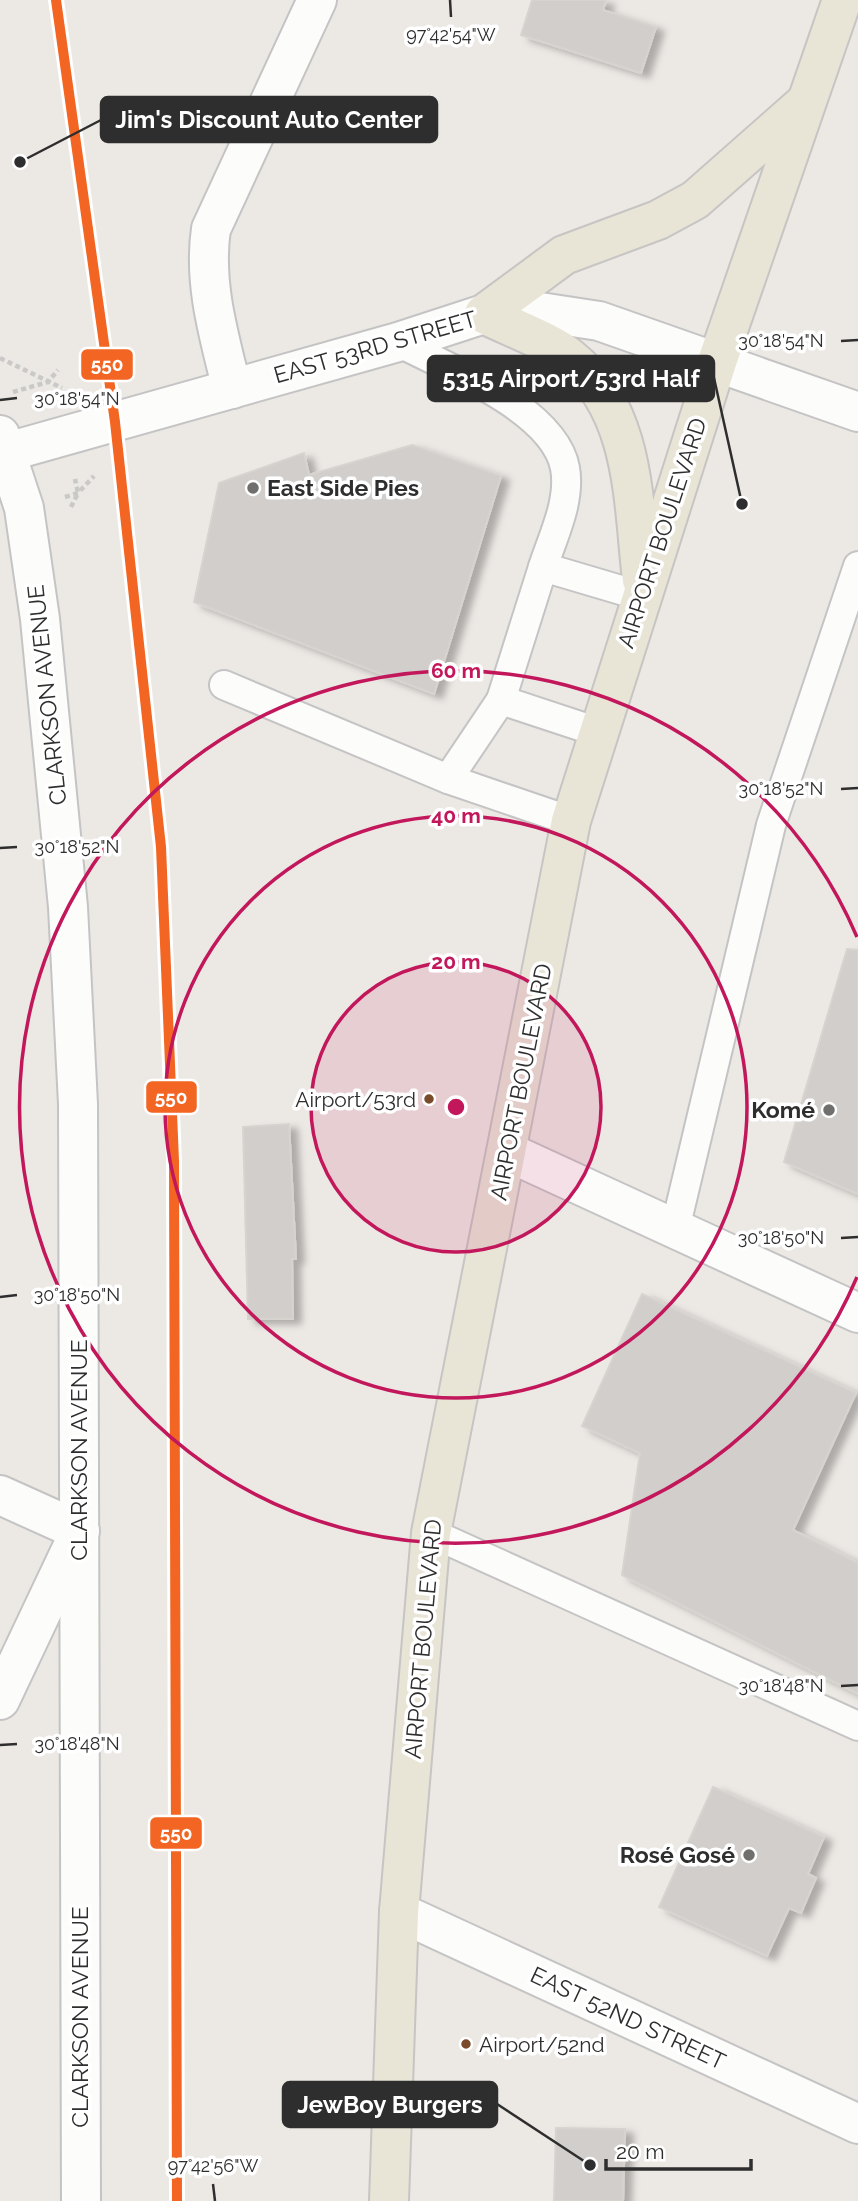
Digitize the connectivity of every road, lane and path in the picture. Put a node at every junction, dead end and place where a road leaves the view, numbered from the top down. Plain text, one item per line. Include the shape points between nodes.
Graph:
1 (317, 0) edge
2 (842, 0) edge
3 (808, 100) junction
4 (484, 314) junction
5 (398, 342) junction
6 (0, 358) edge
7 (717, 362) junction
8 (58, 370) dead end
9 (48, 382) junction
10 (57, 386) dead end
11 (232, 389) junction
12 (0, 395) edge
13 (858, 412) edge
14 (2, 447) edge
15 (858, 566) edge
16 (542, 567) junction
17 (642, 592) junction
18 (225, 685) dead end
19 (502, 700) junction
20 (598, 732) junction
21 (448, 779) junction
22 (571, 821) junction
23 (508, 1152) junction
24 (675, 1229) junction
25 (858, 1313) edge
26 (0, 1495) edge
27 (80, 1531) junction
28 (431, 1533) junction
29 (0, 1700) edge
30 (858, 1726) edge
31 (398, 1912) junction
32 (858, 2124) edge
33 (80, 2201) edge
34 (389, 2201) edge

1 - 11 street via 211,229 206,258 209,281
2 - 3 main road, AIRPORT BOULEVARD
3 - 4 main road via 695,200 658,220 564,255
3 - 7 main road, AIRPORT BOULEVARD
4 - 5 street, EAST 53RD STREET
4 - 7 street, EAST 53RD STREET via 540,312 599,321
4 - 17 main road via 569,357 602,391 625,442
5 - 11 street, EAST 53RD STREET
5 - 16 lane via 522,408 552,435 565,468 563,508
6 - 9 path
7 - 13 street, EAST 53RD STREET
7 - 17 main road, AIRPORT BOULEVARD
8 - 9 path
9 - 10 path
9 - 12 path
11 - 14 street, EAST 53RD STREET
14 - 27 street, CLARKSON AVENUE via 24,508 40,619 68,907 78,1104
15 - 24 lane via 771,825
16 - 17 lane
16 - 19 lane
17 - 20 main road, AIRPORT BOULEVARD
18 - 21 lane
19 - 20 lane
19 - 21 lane
20 - 22 main road, AIRPORT BOULEVARD
21 - 22 lane
22 - 23 main road, AIRPORT BOULEVARD
23 - 24 street
23 - 28 main road, AIRPORT BOULEVARD
24 - 25 street
26 - 27 street
27 - 29 street
27 - 33 street, CLARKSON AVENUE
28 - 30 lane
28 - 31 main road, AIRPORT BOULEVARD
31 - 32 street, EAST 52ND STREET
31 - 34 main road, AIRPORT BOULEVARD

